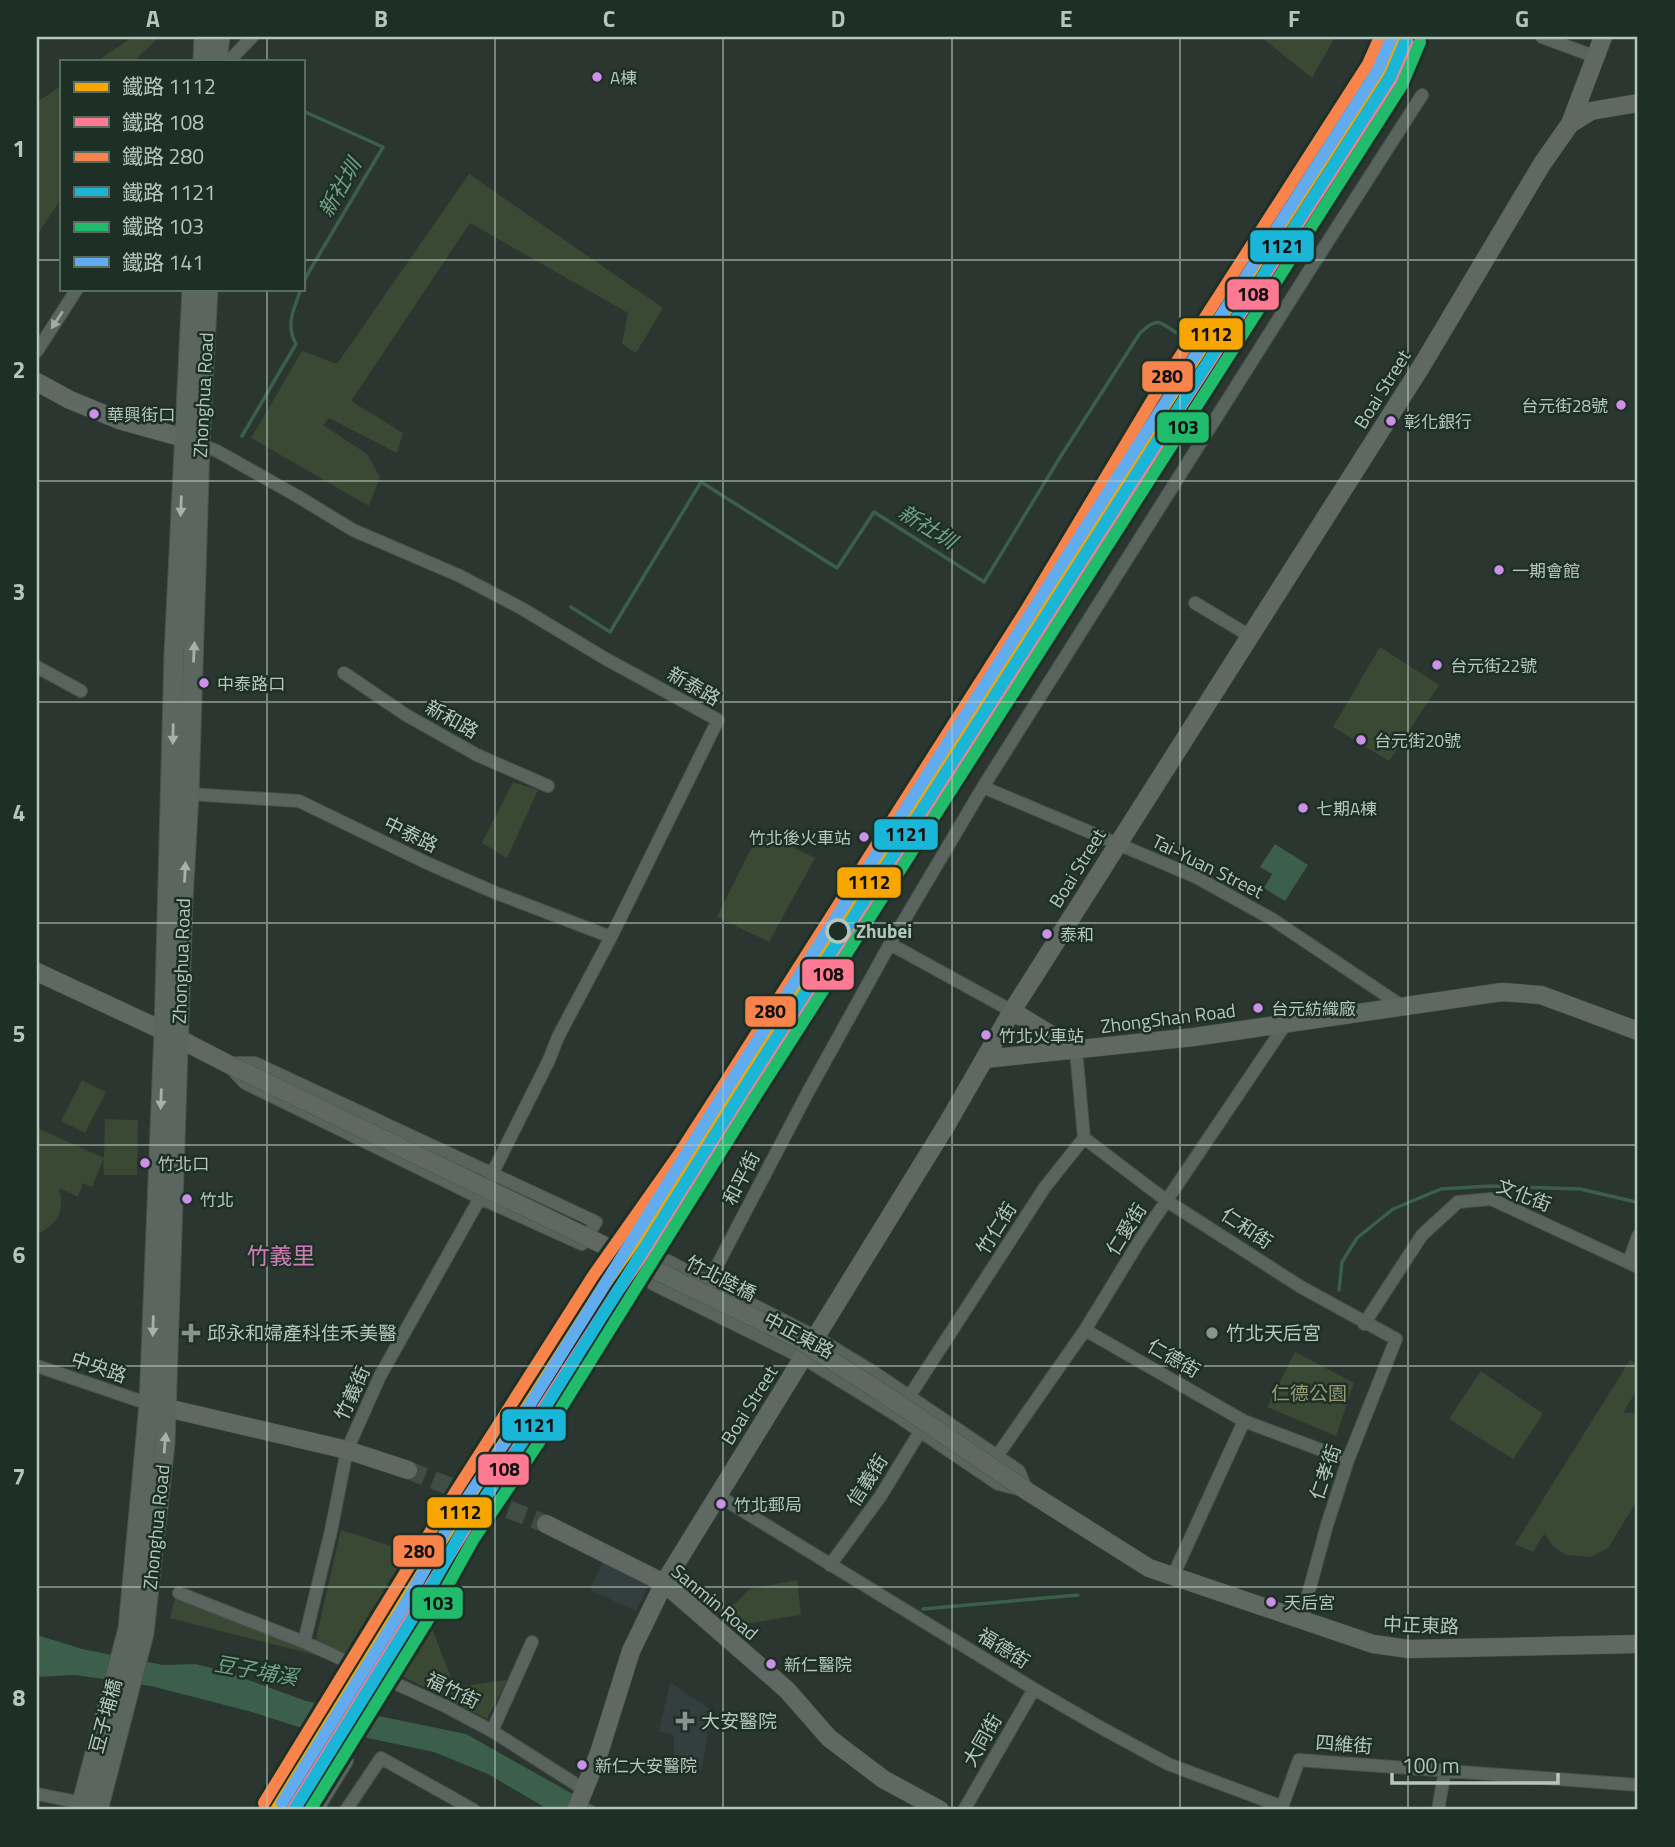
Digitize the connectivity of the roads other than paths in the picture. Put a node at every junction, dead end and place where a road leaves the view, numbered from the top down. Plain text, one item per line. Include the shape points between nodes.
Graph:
1 (204, 37) edge
2 (220, 37) edge
3 (252, 37) edge
4 (1542, 37) edge
5 (1603, 37) edge
6 (1595, 57) junction
7 (203, 60) edge
8 (218, 60) edge
9 (230, 60) edge
10 (1423, 95) dead end
11 (1638, 103) edge
12 (1570, 124) junction
13 (75, 290) edge
14 (192, 290) edge
15 (208, 290) edge
16 (37, 351) edge
17 (37, 382) edge
18 (192, 441) junction
19 (1195, 603) dead end
20 (1250, 636) junction
21 (37, 667) edge
22 (344, 673) dead end
23 (81, 691) dead end
24 (548, 786) dead end
25 (983, 787) junction
26 (189, 794) junction
27 (1117, 844) junction
28 (611, 937) junction
29 (890, 944) junction
30 (37, 972) edge
31 (1402, 1006) junction
32 (1012, 1011) junction
33 (1287, 1022) junction
34 (1638, 1031) edge
35 (171, 1035) junction
36 (1076, 1051) junction
37 (985, 1059) junction
38 (226, 1063) junction
39 (1084, 1138) junction
40 (490, 1177) junction
41 (480, 1198) junction
42 (1167, 1201) junction
43 (1638, 1236) edge
44 (1634, 1264) edge
45 (709, 1281) junction
46 (1364, 1324) junction
47 (1085, 1330) junction
48 (816, 1337) junction
49 (1396, 1339) joint
50 (803, 1358) junction
51 (37, 1366) edge
52 (910, 1397) junction
53 (158, 1406) junction
54 (932, 1413) junction
55 (897, 1415) junction
56 (1244, 1421) junction
57 (920, 1431) junction
58 (347, 1450) junction
59 (997, 1456) junction
60 (1348, 1460) junction
61 (408, 1470) tunnel mouth
62 (1027, 1491) junction
63 (717, 1495) junction
64 (546, 1524) tunnel mouth
65 (830, 1565) junction
66 (1173, 1576) junction
67 (664, 1583) junction
68 (178, 1593) dead end
69 (1301, 1620) junction
70 (136, 1631) joint
71 (304, 1642) junction
72 (532, 1642) dead end
73 (1638, 1644) edge
74 (1034, 1689) junction
75 (492, 1731) junction
76 (346, 1761) dead end
77 (1445, 1770) junction
78 (1638, 1785) edge
79 (585, 1790) junction
80 (37, 1794) edge
81 (90, 1807) edge
82 (1282, 1808) edge
83 (317, 1810) edge
84 (346, 1810) edge
85 (474, 1810) edge
86 (576, 1810) edge
87 (940, 1810) edge
88 (964, 1810) edge
89 (1438, 1810) edge

1 - 7 main road
2 - 8 main road
3 - 9 street
4 - 6 street
5 - 6 street
6 - 12 street
10 - 25 street
11 - 12 street, Boai Street via 1591,111
12 - 20 street, Boai Street
13 -> 16 street
14 - 18 main road, Zhonghua Road
15 - 18 main road, Zhonghua Road
17 - 18 street via 119,420
26 -> 18 main road, Zhonghua Road
18 - 28 street, 新泰路 via 353,530 521,608 718,720
18 -> 35 main road, Zhonghua Road via 174,654
19 - 20 street
20 - 27 street, Boai Street
21 - 23 street
22 - 24 street, 新和路 via 477,755
25 - 27 street, Tai-Yuan Street
25 - 29 street
26 - 28 street, 中泰路 via 299,801 427,863
35 -> 26 main road, Zhonghua Road
27 - 31 street, Tai-Yuan Street via 1196,877 1272,919
27 - 32 street, Boai Street
28 - 40 street, 新泰路
29 - 32 street
29 - 45 street
30 - 35 street, 竹北陸橋
31 - 33 street, ZhongShan Road
31 - 34 street, ZhongShan Road via 1502,992 1541,995
32 - 36 street
32 - 37 street, Boai Street
33 - 36 street, ZhongShan Road
33 - 42 street, 仁愛街
35 - 38 street, 竹北陸橋
35 - 53 main road, Zhonghua Road
36 - 37 street, ZhongShan Road
36 - 39 street
37 - 48 street, Boai Street
38 - 40 street via 255,1063
38 - 41 street via 245,1083
38 - 62 street, 竹北陸橋, bridge via 796,1338
39 - 42 street, 仁和街
39 - 52 street, 竹仁街 via 1045,1187
40 - 41 street, 竹義街
40 - 41 street via 596,1222 582,1244
41 - 58 street, 竹義街 via 380,1376
42 - 46 street, 仁和街
42 - 47 street, 仁愛街
43 - 44 street
44 - 46 street, 文化街 via 1491,1199 1458,1202 1422,1235
45 - 48 street, 中正東路
45 - 50 street, 中正東路 via 668,1261 653,1284
46 - 49 street, 仁和街
47 - 56 street, 仁德街
47 - 59 street, 仁愛街
48 - 50 street, Boai Street
48 - 52 street, 中正東路
49 - 60 street, 仁孝街
50 - 55 street, 中正東路
50 - 63 street, Boai Street
51 - 53 street, 中央路
52 - 54 street, 中正東路
52 - 55 street, 竹仁街
53 - 58 street
53 - 70 main road, Zhonghua Road
54 - 57 street, 信義街
54 - 59 street, 中正東路
55 - 57 street, 中正東路
56 - 60 street, 仁德街
56 - 66 street
57 - 62 street, 中正東路 via 998,1484
57 - 65 street, 信義街 via 880,1497
58 - 61 street
58 - 71 street, 竹義街
59 - 62 street, 中正東路 via 1019,1471
60 - 69 street, 仁孝街
62 - 66 street, 中正東路 via 1149,1568
63 - 65 street, 福德街
63 - 67 street, Boai Street
64 - 67 street, Sanmin Road
65 - 74 street, 福德街
66 - 69 street, 中正東路
67 - 79 street, Boai Street via 631,1651
67 - 87 street, Sanmin Road via 787,1690 829,1738 883,1779
68 - 71 street, 福竹街
69 - 73 street, 中正東路 via 1373,1644 1409,1649
70 - 81 main road, 豆子埔橋
71 - 75 street, 福竹街
72 - 75 street
74 - 82 street, 福德街 via 1168,1764
74 - 88 street, 大同街
75 - 79 street, 福竹街
76 - 83 street
77 - 78 street, 四維街
77 - 82 street, 四維街 via 1298,1760
77 - 89 street
79 - 86 street, Boai Street
80 - 81 street
84 - 85 street via 381,1758

